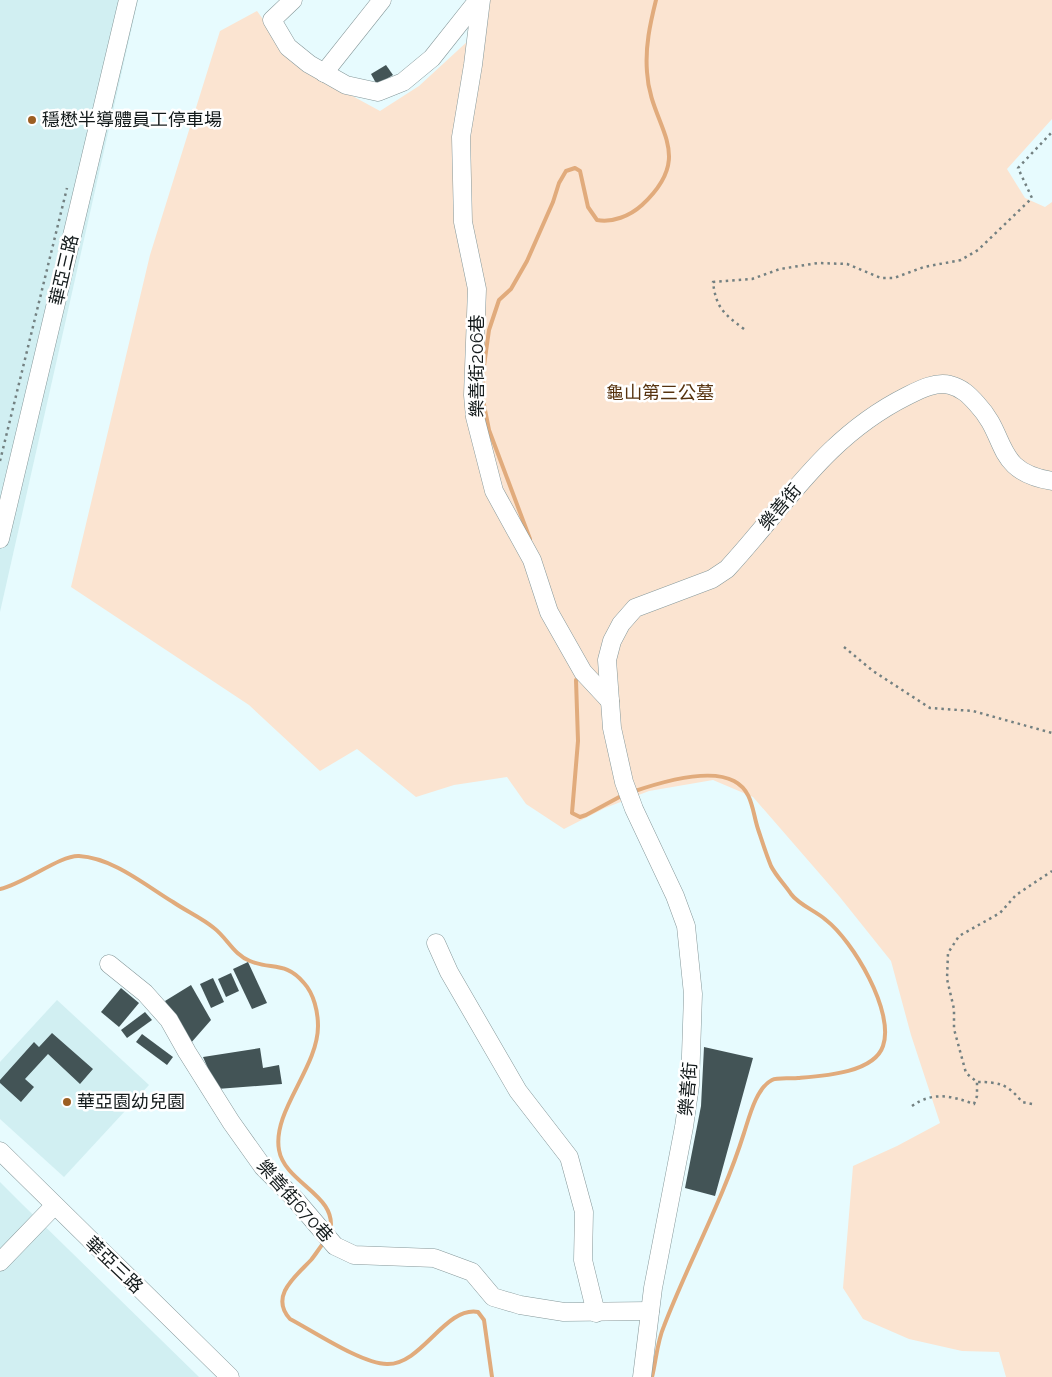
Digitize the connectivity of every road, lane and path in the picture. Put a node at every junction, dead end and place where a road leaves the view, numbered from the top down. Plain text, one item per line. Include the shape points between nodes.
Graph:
1 (128, 0) edge
2 (293, 0) edge
3 (382, 0) edge
4 (480, 0) edge
5 (324, 73) junction
6 (1052, 132) edge
7 (68, 182) dead end
8 (744, 329) dead end
9 (0, 460) edge
10 (1052, 481) edge
11 (0, 539) edge
12 (844, 647) dead end
13 (610, 701) junction
14 (1052, 733) edge
15 (1052, 871) edge
16 (436, 943) dead end
17 (109, 964) dead end
18 (976, 1082) junction
19 (1032, 1104) dead end
20 (912, 1106) dead end
21 (0, 1151) edge
22 (54, 1206) junction
23 (0, 1262) edge
24 (650, 1311) junction
25 (596, 1313) junction
26 (230, 1377) edge
27 (642, 1377) edge

1 - 11 street, 華亞三路
2 - 5 street via 272,20 288,47
3 - 5 street
4 - 5 street via 432,58 403,82 378,92 346,85
4 - 13 street, 樂善街206巷 via 474,65 461,137 463,222 477,289 475,417 494,492 532,560 549,612 583,672
6 - 8 path via 1018,168 1032,198 978,250 960,260 924,267 894,278 881,278 847,264 818,263 780,269 752,279 713,282 715,300 725,314
7 - 9 path
10 - 13 street, 樂善街 via 1029,476 1009,461 984,411 964,390 948,384 925,387 852,429 818,462 727,569 712,579 636,608 621,624 612,641 608,660
12 - 14 path via 873,671 930,708 973,711
13 - 24 street, 樂善街 via 612,728 624,782 676,896 686,926 693,994 689,1094
15 - 18 path via 1016,895 1000,913 959,936 948,954 947,979 954,1009 954,1029 966,1073
16 - 25 street via 448,972 518,1091 569,1158 584,1212 583,1260
17 - 25 street, 樂善街670巷 via 145,993 169,1020 221,1106 264,1167 335,1246 354,1255 434,1258 472,1272 493,1297 564,1312
18 - 19 path via 995,1082 1012,1089 1022,1102
18 - 20 path via 974,1104 950,1095 924,1098
21 - 22 street, 華亞三路
22 - 23 street
22 - 26 street, 華亞三路
24 - 25 street, 樂善街670巷
24 - 27 street, 樂善街

